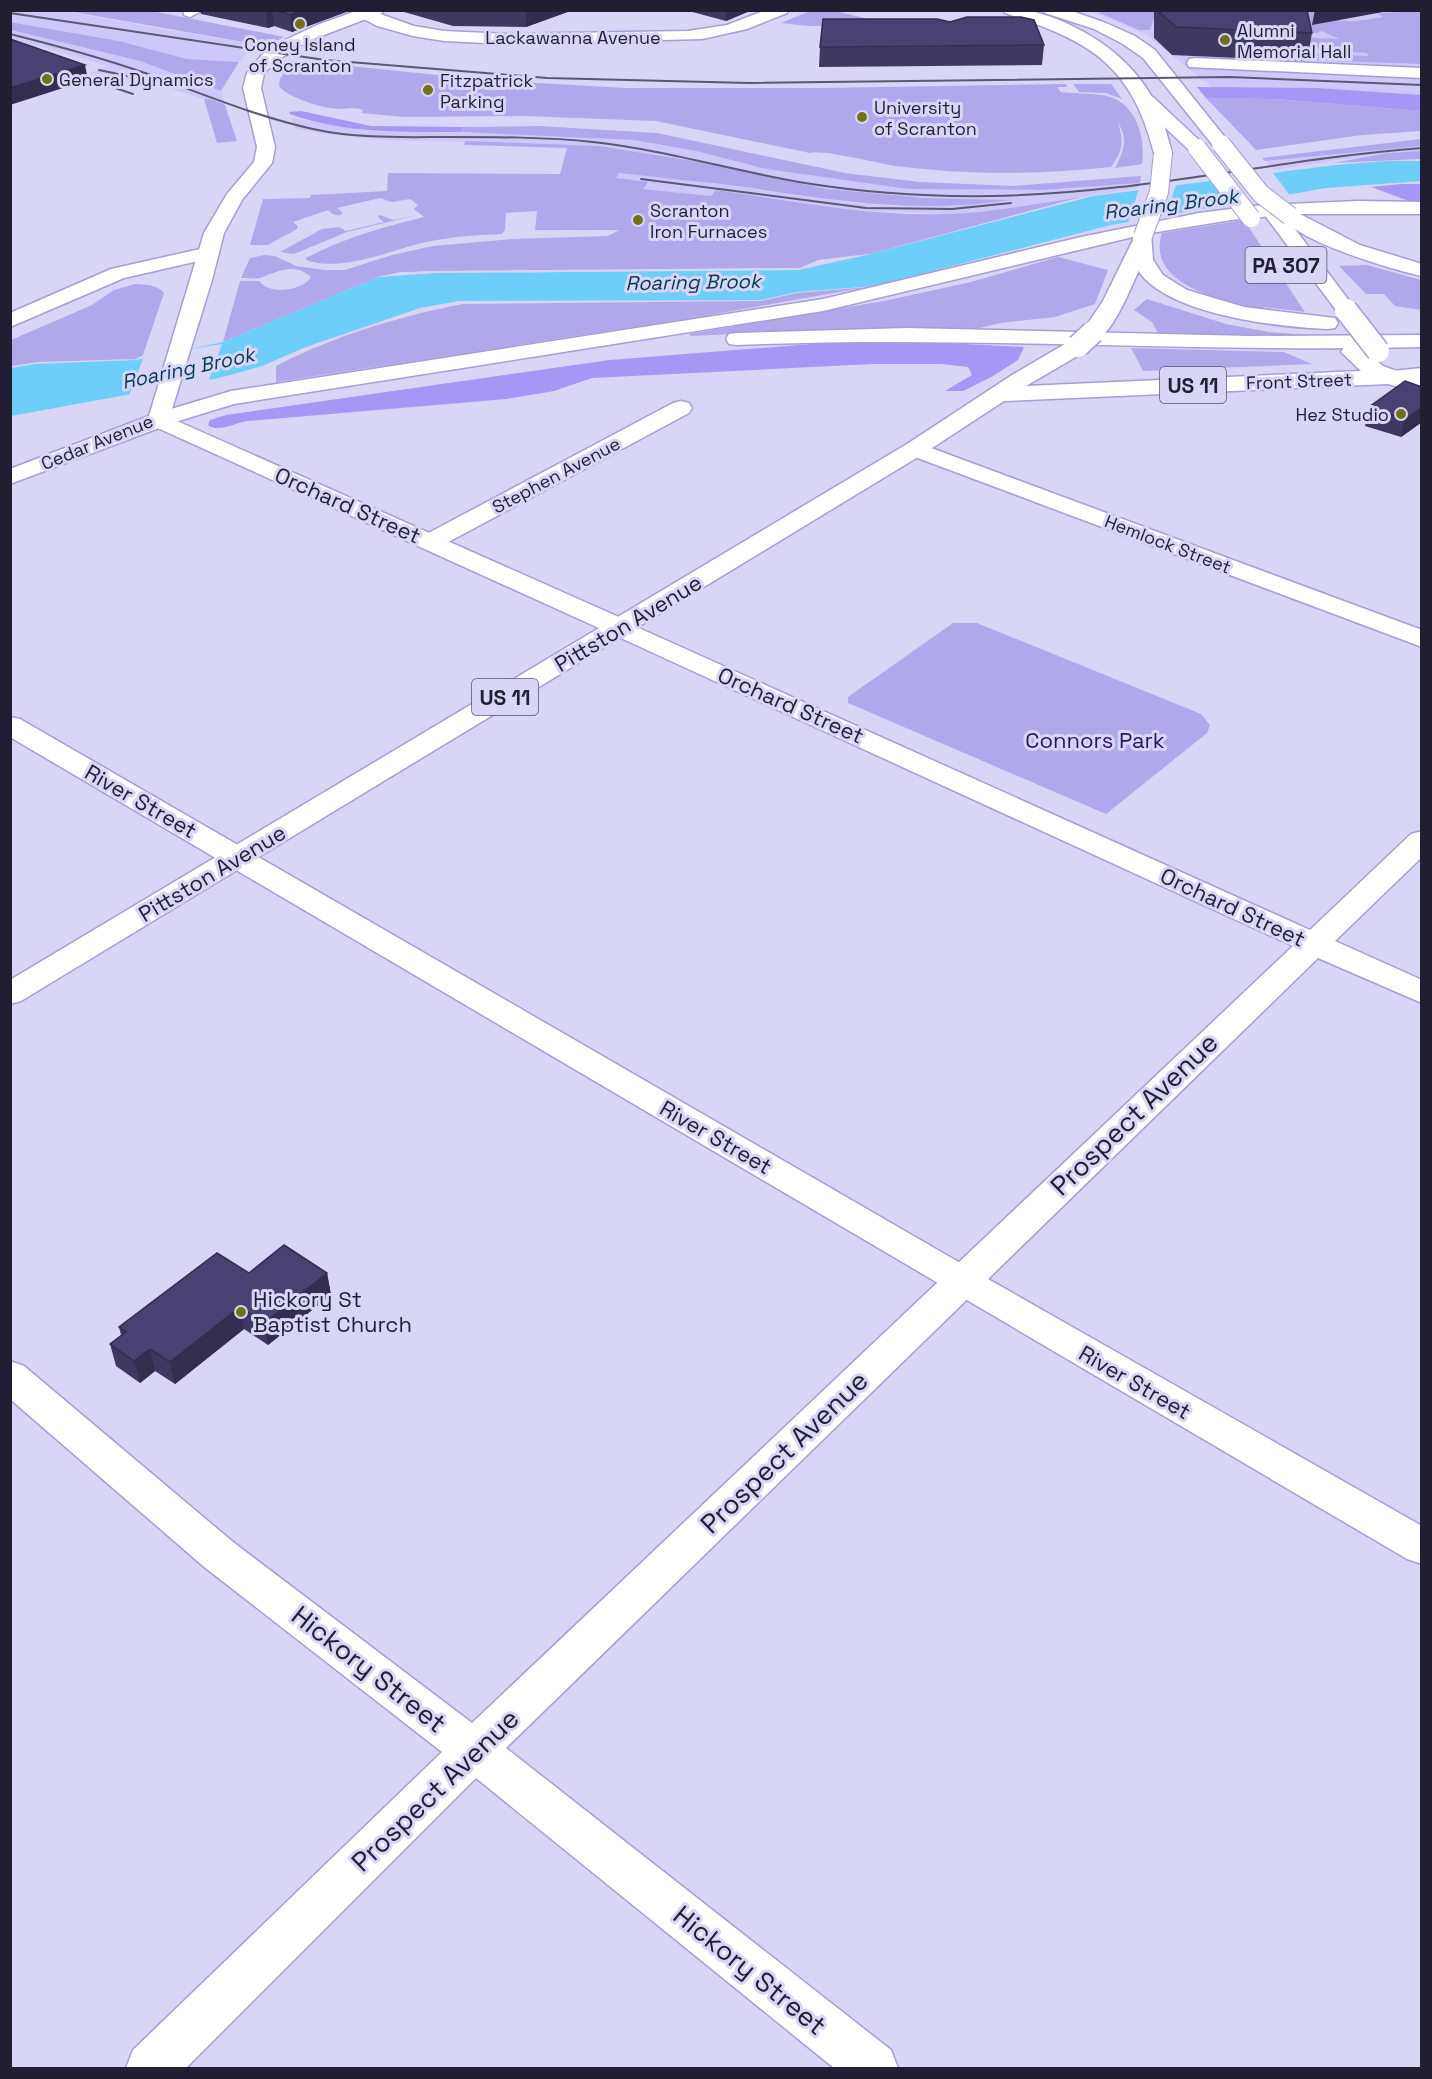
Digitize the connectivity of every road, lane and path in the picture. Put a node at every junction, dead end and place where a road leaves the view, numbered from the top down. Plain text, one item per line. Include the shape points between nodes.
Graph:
1 (340, 10) edge
2 (781, 10) edge
3 (1011, 10) edge
4 (1051, 10) edge
5 (365, 12) edge
6 (1195, 63) edge
7 (1422, 73) edge
8 (1147, 101) junction
9 (1422, 208) edge
10 (1283, 216) junction
11 (1265, 237) dead end
12 (1142, 240) junction
13 (209, 253) junction
14 (1422, 270) edge
15 (1318, 306) dead end
16 (10, 321) edge
17 (1386, 321) dead end
18 (1422, 340) edge
19 (1422, 375) edge
20 (1389, 377) junction
21 (1422, 387) edge
22 (997, 395) junction
23 (681, 408) dead end
24 (159, 420) junction
25 (915, 449) junction
26 (10, 477) edge
27 (430, 542) junction
28 (621, 627) junction
29 (1422, 639) edge
30 (10, 725) edge
31 (1422, 840) edge
32 (238, 858) junction
33 (1311, 944) junction
34 (1422, 993) edge
35 (10, 994) edge
36 (961, 1281) junction
37 (10, 1376) edge
38 (1422, 1547) edge
39 (474, 1750) junction
40 (151, 2068) edge
41 (873, 2068) edge

1 - 5 main road, Lackawanna Avenue
2 - 5 main road, Lackawanna Avenue via 729,30 697,35 543,38 440,36 417,32
3 - 8 main road, US 11 via 1096,45 1118,63
4 - 10 main road, bridge via 1100,26 1149,54
5 - 13 main road, Cedar Avenue via 293,41 269,57 254,79 252,87 266,156 234,198 214,233
6 - 7 main road
8 - 11 main road, PA 307, bridge via 1197,148
8 - 12 main road, US 11, bridge via 1163,153 1159,192
9 - 24 main road via 1295,209 1168,224 835,303 231,398
10 - 14 main road via 1352,249
10 - 20 main road, bridge via 1384,359
12 - 17 main road via 1144,262 1157,278 1181,294 1215,308 1298,322
12 - 22 main road, US 11 via 1107,316 1085,339
13 - 16 main road via 118,273
13 - 24 main road, Cedar Avenue
15 - 20 main road, PA 307 via 1359,360
18 - 24 main road via 1262,344 956,335 755,338 574,354
19 - 20 main road, Front Street
20 - 21 main road, PA 307
20 - 22 main road, Front Street / US 11
22 - 25 main road, Pittston Avenue / US 11
23 - 27 main road, Stephen Avenue
24 - 26 main road, Cedar Avenue
24 - 27 main road, Orchard Street
25 - 28 main road, Pittston Avenue / US 11
25 - 29 main road, Hemlock Street
27 - 28 main road, Orchard Street
28 - 32 main road, Pittston Avenue / US 11
28 - 33 main road, Orchard Street
30 - 32 main road, River Street
31 - 33 main road, Prospect Avenue
32 - 35 main road, Pittston Avenue / US 11
32 - 36 main road, River Street
33 - 34 main road, Orchard Street
33 - 36 main road, Prospect Avenue
36 - 38 main road, River Street
36 - 39 main road, Prospect Avenue
37 - 39 main road, Hickory Street via 218,1554
39 - 40 main road, Prospect Avenue
39 - 41 main road, Hickory Street

